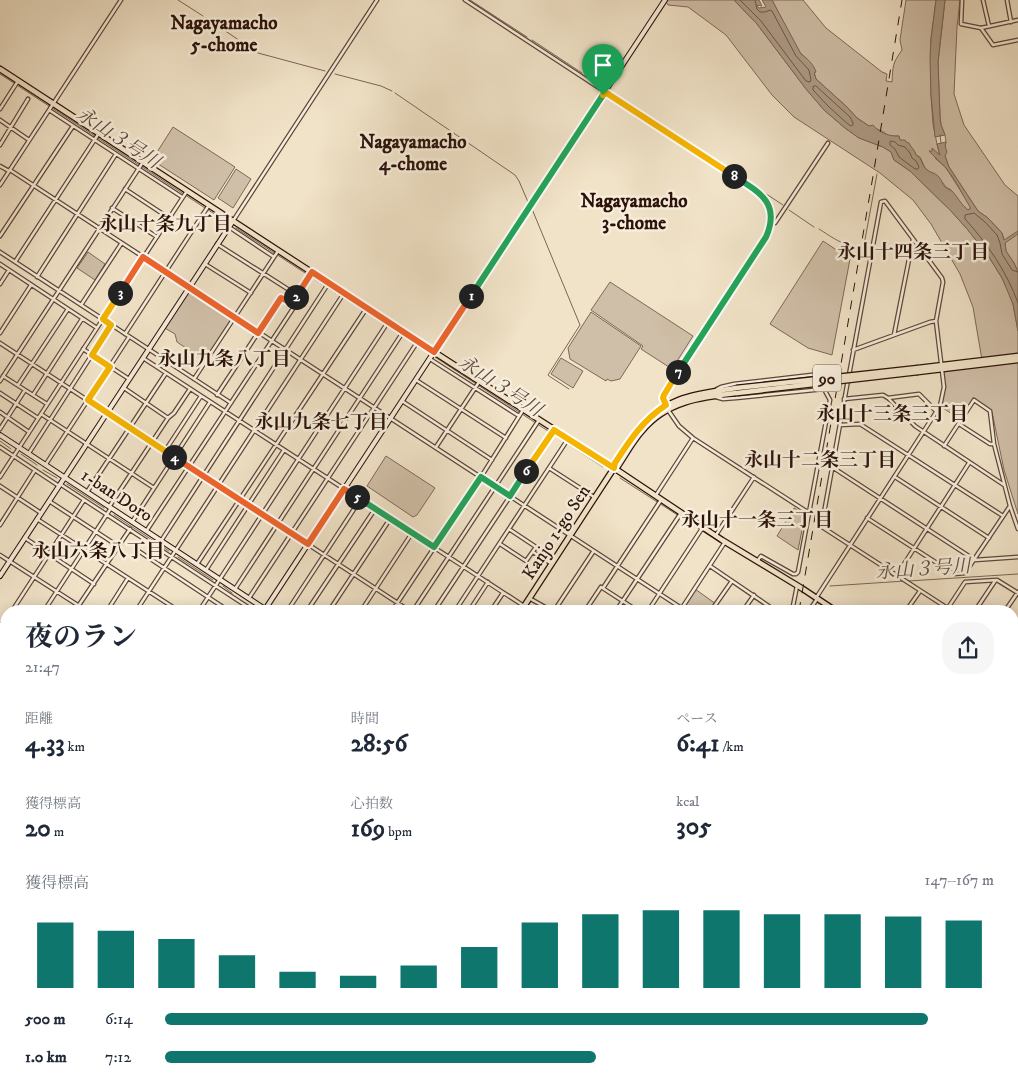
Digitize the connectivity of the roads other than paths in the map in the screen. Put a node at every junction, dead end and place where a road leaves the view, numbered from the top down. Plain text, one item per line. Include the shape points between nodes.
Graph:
1 (121, 0) edge
2 (377, 0) edge
3 (465, 0) edge
4 (665, 0) edge
5 (962, 0) edge
6 (983, 0) edge
7 (1007, 0) edge
8 (1018, 20) edge
9 (1011, 22) junction
10 (989, 26) junction
11 (981, 28) junction
12 (1018, 40) edge
13 (0, 69) edge
14 (17, 83) junction
15 (605, 92) junction
16 (28, 99) dead end
17 (53, 104) junction
18 (0, 109) edge
19 (49, 110) junction
20 (0, 120) edge
21 (73, 126) junction
22 (11, 128) junction
23 (96, 137) junction
24 (29, 140) junction
25 (828, 143) dead end
26 (0, 144) edge
27 (116, 154) junction
28 (141, 165) junction
29 (0, 166) edge
30 (9, 171) junction
31 (0, 185) edge
32 (34, 185) junction
33 (125, 189) junction
34 (185, 194) junction
35 (55, 200) junction
36 (208, 207) junction
37 (112, 208) junction
38 (77, 214) junction
39 (169, 218) junction
40 (233, 220) junction
41 (772, 222) junction
42 (228, 227) junction
43 (99, 228) junction
44 (0, 236) edge
45 (157, 238) junction
46 (912, 239) junction
47 (121, 243) junction
48 (217, 244) junction
49 (0, 252) edge
50 (276, 254) junction
51 (143, 257) junction
52 (15, 262) junction
53 (205, 263) junction
54 (0, 264) edge
55 (9, 270) junction
56 (166, 272) junction
57 (263, 273) junction
58 (311, 275) junction
59 (37, 277) junction
60 (0, 284) edge
61 (31, 285) junction
62 (327, 286) junction
63 (189, 287) junction
64 (59, 291) junction
65 (250, 293) junction
66 (343, 296) junction
67 (53, 299) junction
68 (81, 305) junction
69 (68, 309) junction
70 (365, 310) junction
71 (235, 317) junction
72 (82, 319) junction
73 (103, 319) junction
74 (936, 321) junction
75 (111, 325) junction
76 (387, 325) junction
77 (97, 328) junction
78 (0, 333) edge
79 (258, 333) junction
80 (124, 334) junction
81 (402, 335) junction
82 (894, 335) junction
83 (129, 337) junction
84 (272, 341) junction
85 (0, 343) edge
86 (416, 344) junction
87 (83, 349) junction
88 (148, 349) junction
89 (286, 350) junction
90 (854, 350) junction
91 (434, 352) junction
92 (17, 354) junction
93 (92, 355) junction
94 (1018, 356) edge
95 (143, 358) junction
96 (430, 358) junction
97 (301, 360) junction
98 (1018, 360) edge
99 (994, 361) junction
100 (32, 364) junction
101 (110, 367) junction
102 (941, 367) junction
103 (46, 373) junction
104 (166, 373) junction
105 (323, 375) junction
106 (3, 376) junction
107 (129, 379) junction
108 (194, 379) junction
109 (0, 380) edge
110 (416, 380) junction
111 (61, 383) junction
112 (477, 384) junction
113 (18, 385) junction
114 (123, 388) junction
115 (70, 389) junction
116 (190, 389) junction
117 (345, 389) junction
118 (824, 389) junction
119 (25, 390) junction
120 (0, 393) edge
121 (713, 394) junction
122 (33, 395) junction
123 (218, 395) junction
124 (201, 396) junction
125 (888, 398) junction
126 (360, 399) junction
127 (844, 399) junction
128 (88, 400) junction
129 (402, 401) junction
130 (210, 402) junction
131 (146, 403) junction
132 (231, 403) junction
133 (16, 404) junction
134 (47, 404) junction
135 (667, 407) junction
136 (374, 408) junction
137 (461, 409) junction
138 (0, 412) edge
139 (225, 412) junction
140 (937, 412) junction
141 (107, 413) junction
142 (41, 414) junction
143 (521, 414) junction
144 (7, 417) junction
145 (38, 418) junction
146 (168, 418) junction
147 (391, 418) junction
148 (50, 420) junction
149 (240, 421) junction
150 (538, 423) junction
151 (958, 424) junction
152 (840, 425) junction
153 (0, 428) edge
154 (130, 428) junction
155 (447, 430) junction
156 (255, 431) junction
157 (29, 432) junction
158 (68, 432) junction
159 (552, 432) junction
160 (924, 432) junction
161 (0, 435) edge
162 (506, 438) junction
163 (694, 438) junction
164 (566, 442) junction
165 (152, 443) junction
166 (86, 444) junction
167 (994, 444) junction
168 (276, 445) junction
169 (944, 446) junction
170 (0, 447) edge
171 (19, 447) junction
172 (436, 447) junction
173 (284, 450) junction
174 (165, 451) junction
175 (28, 454) junction
176 (908, 455) junction
177 (14, 456) junction
178 (174, 457) junction
179 (110, 459) junction
180 (299, 459) junction
181 (492, 460) junction
182 (970, 462) junction
183 (45, 466) junction
184 (188, 466) junction
185 (832, 467) junction
186 (549, 468) junction
187 (614, 468) junction
188 (314, 469) junction
189 (35, 470) junction
190 (132, 474) junction
191 (203, 476) junction
192 (895, 476) junction
193 (0, 477) edge
194 (64, 477) junction
195 (481, 477) junction
196 (754, 477) junction
197 (329, 478) junction
198 (59, 485) junction
199 (1004, 485) junction
200 (0, 486) edge
201 (218, 486) junction
202 (954, 486) junction
203 (496, 487) junction
204 (154, 488) junction
205 (344, 489) junction
206 (87, 492) junction
207 (510, 496) junction
208 (655, 496) junction
209 (18, 498) junction
210 (595, 498) junction
211 (880, 498) junction
212 (239, 499) junction
213 (49, 500) junction
214 (84, 500) junction
215 (360, 500) junction
216 (660, 502) junction
217 (248, 505) junction
218 (524, 506) junction
219 (941, 506) junction
220 (1010, 506) junction
221 (110, 507) junction
222 (375, 509) junction
223 (41, 513) junction
224 (809, 513) junction
225 (107, 515) junction
226 (262, 515) junction
227 (680, 515) junction
228 (73, 516) junction
229 (1003, 516) junction
230 (867, 518) junction
231 (37, 519) junction
232 (390, 519) junction
233 (132, 522) junction
234 (277, 524) junction
235 (0, 525) edge
236 (927, 528) junction
237 (130, 529) junction
238 (509, 529) junction
239 (1018, 529) edge
240 (702, 530) junction
241 (146, 531) junction
242 (96, 532) junction
243 (292, 534) junction
244 (412, 534) junction
245 (61, 535) junction
246 (570, 536) junction
247 (716, 536) junction
248 (25, 538) junction
249 (988, 538) junction
250 (161, 541) junction
251 (725, 542) junction
252 (308, 544) junction
253 (500, 544) junction
254 (850, 545) junction
255 (118, 546) junction
256 (434, 547) junction
257 (914, 547) junction
258 (84, 550) junction
259 (176, 550) junction
260 (140, 552) dead end
261 (533, 552) junction
262 (594, 552) junction
263 (49, 554) junction
264 (0, 555) edge
265 (324, 555) junction
266 (172, 557) junction
267 (449, 557) junction
268 (1018, 558) edge
269 (975, 560) junction
270 (10, 561) junction
271 (757, 562) junction
272 (107, 564) junction
273 (197, 564) junction
274 (339, 564) junction
275 (552, 564) junction
276 (618, 566) junction
277 (710, 566) junction
278 (463, 567) junction
279 (72, 569) junction
280 (164, 569) junction
281 (206, 570) junction
282 (353, 574) junction
283 (897, 575) junction
284 (0, 576) edge
285 (478, 576) junction
286 (34, 577) junction
287 (128, 578) junction
288 (220, 579) junction
289 (638, 580) junction
290 (996, 580) junction
291 (732, 581) junction
292 (488, 582) junction
293 (94, 584) junction
294 (797, 585) junction
295 (215, 586) junction
296 (376, 588) junction
297 (603, 588) junction
298 (235, 589) junction
299 (920, 591) junction
300 (57, 592) junction
301 (149, 592) junction
302 (503, 593) junction
303 (1018, 593) edge
304 (659, 594) junction
305 (754, 595) junction
306 (208, 598) junction
307 (250, 598) junction
308 (529, 598) junction
309 (816, 598) junction
310 (623, 601) junction
311 (398, 603) junction
312 (16, 605) edge
313 (48, 605) edge
314 (77, 605) edge
315 (80, 605) edge
316 (111, 605) edge
317 (140, 605) edge
318 (169, 605) edge
319 (203, 605) edge
320 (219, 605) edge
321 (245, 605) edge
322 (259, 605) edge
323 (270, 605) edge
324 (291, 605) edge
325 (311, 605) edge
326 (333, 605) edge
327 (365, 605) edge
328 (402, 605) edge
329 (416, 605) edge
330 (438, 605) edge
331 (459, 605) edge
332 (473, 605) edge
333 (495, 605) edge
334 (522, 605) edge
335 (525, 605) edge
336 (542, 605) edge
337 (557, 605) edge
338 (589, 605) edge
339 (620, 605) edge
340 (629, 605) edge
341 (652, 605) edge
342 (674, 605) edge
343 (684, 605) edge
344 (715, 605) edge
345 (747, 605) edge
346 (769, 605) edge
347 (793, 605) edge
348 (812, 605) edge
349 (827, 605) edge
350 (910, 605) edge
351 (940, 605) edge
352 (950, 605) edge
353 (979, 605) edge
354 (1009, 605) edge

1 - 17 street
2 - 40 street
3 - 15 street
4 - 15 street
5 - 11 street via 961,24
6 - 10 street
7 - 9 street
8 - 9 street
9 - 10 street
10 - 11 street
11 - 12 street via 993,45
13 - 14 main road
14 - 17 main road
14 - 18 street
15 - 41 street via 755,190 769,207
15 - 91 street
16 - 22 street
17 - 19 street
17 - 23 main road
19 - 21 street
19 - 24 street
20 - 22 street
21 - 23 street
21 - 32 street
22 - 24 street
22 - 26 street
23 - 27 street
23 - 28 main road
23 - 35 street
24 - 30 street
25 - 41 street via 775,223
27 - 28 street
27 - 38 street
28 - 33 street
28 - 34 main road
28 - 34 street
29 - 30 street
30 - 31 street
30 - 32 street
32 - 35 street
32 - 44 street
33 - 37 street
33 - 39 street
34 - 36 main road
34 - 39 street
35 - 38 street
35 - 52 street
36 - 40 main road
36 - 56 street
37 - 43 street
37 - 45 street
38 - 43 street
38 - 59 street
39 - 45 street
40 - 42 street
40 - 50 main road
41 - 135 street via 766,237 665,391 663,398
42 - 48 street
42 - 50 street
43 - 47 street
43 - 64 street
45 - 51 street
46 - 74 street via 942,278
46 - 82 street
46 - 90 street via 885,201 880,202
47 - 51 street
47 - 68 street
48 - 53 street
48 - 57 street
49 - 52 street
50 - 57 street
50 - 58 main road
51 - 56 street
51 - 73 street
52 - 59 street
53 - 63 street
53 - 65 street
54 - 55 street
55 - 60 street
55 - 61 street
56 - 63 street
56 - 80 street
57 - 58 street via 297,296
57 - 65 street
58 - 62 main road
59 - 64 street
61 - 67 street
61 - 78 street
62 - 66 main road
62 - 89 street
63 - 71 street
63 - 88 street
64 - 67 street
64 - 68 street
65 - 71 street
66 - 70 main road
66 - 97 street
67 - 69 street
67 - 92 street
68 - 73 street
69 - 72 street
69 - 100 street
70 - 76 main road
70 - 105 street
71 - 79 street
71 - 108 street
72 - 77 street
72 - 103 street
73 - 75 street
73 - 77 street
74 - 82 street
74 - 102 street
75 - 80 street
75 - 93 street
76 - 81 main road
76 - 117 street
77 - 87 street
79 - 84 street
79 - 84 street via 281,298 296,304
79 - 123 street
80 - 83 street
81 - 86 main road
81 - 126 street
82 - 90 street
83 - 88 street
83 - 101 street
84 - 89 street
84 - 132 street
85 - 92 street
86 - 91 main road
86 - 136 street
87 - 93 street
87 - 111 street
88 - 95 street
88 - 108 street
89 - 97 street
89 - 149 street
90 - 127 street
91 - 96 street
91 - 112 main road
92 - 100 street
92 - 106 street
93 - 101 street
93 - 115 street
94 - 99 main road, 90
95 - 104 street
95 - 107 street
96 - 110 street
96 - 112 street
97 - 105 street
97 - 156 street
98 - 99 main road, 90
99 - 102 main road, 90
100 - 103 street
100 - 113 street
101 - 107 street
101 - 128 street
102 - 121 main road, Kanjo 1-go Sen / 90, bridge
102 - 140 street via 944,393
103 - 111 street
103 - 122 street
104 - 116 street
104 - 131 street
105 - 117 street
105 - 168 street
106 - 109 street
106 - 113 street
107 - 114 street
108 - 123 street
110 - 129 street
110 - 137 street
111 - 115 street
111 - 134 street
112 - 137 street
112 - 143 main road
113 - 119 street
114 - 131 street
114 - 141 street
115 - 128 street
115 - 148 street
116 - 124 street
116 - 146 street
117 - 126 street
117 - 180 street
118 - 121 street via 723,399
118 - 121 street via 820,374 734,384 721,387
118 - 224 street via 830,400
119 - 122 street
119 - 133 street
120 - 133 street
121 - 135 main road, Kanjo 1-go Sen / 90
122 - 134 street
123 - 132 street
124 - 130 street
124 - 174 street
125 - 127 street via 882,395
125 - 140 street via 920,394
125 - 160 street
126 - 136 street
126 - 188 street
127 - 152 street
128 - 141 street
128 - 158 street
129 - 147 street
129 - 155 street
130 - 139 street
130 - 178 street
131 - 146 street
131 - 154 street
132 - 139 street
133 - 144 street
133 - 145 street
134 - 142 street
135 - 163 street via 679,426
135 - 187 main road, Kanjo 1-go Sen / 90 via 647,425
136 - 147 street
136 - 197 street
137 - 155 street
137 - 162 street
138 - 144 street
139 - 149 street
139 - 184 street
140 - 160 street
141 - 154 street
141 - 166 street
142 - 145 street
142 - 148 street
143 - 150 main road
143 - 162 street
144 - 153 street
144 - 157 street
145 - 157 street
146 - 165 street
147 - 172 street
147 - 205 street
148 - 158 street
148 - 175 street
149 - 156 street
149 - 191 street
150 - 159 main road
150 - 203 street
151 - 167 street
151 - 167 street via 974,400 990,411
151 - 169 street
152 - 176 street via 860,424
152 - 185 street
154 - 165 street
154 - 179 street
155 - 172 street
155 - 181 street
156 - 168 street
156 - 201 street
157 - 171 street
158 - 166 street
158 - 183 street
159 - 164 main road
159 - 207 street
160 - 169 street
160 - 176 street
161 - 171 street, 1-ban Doro
162 - 181 street
163 - 196 street
163 - 208 street
164 - 186 street
164 - 187 main road
165 - 174 street
165 - 190 street
166 - 179 street
166 - 194 street
167 - 199 street
168 - 173 street
168 - 212 street
169 - 182 street
170 - 177 street
171 - 175 street, 1-ban Doro
171 - 177 street
172 - 195 street
173 - 180 street
173 - 217 street
174 - 178 street
175 - 183 street, 1-ban Doro
176 - 192 street
176 - 202 street
177 - 189 street
177 - 193 street
178 - 184 street
178 - 204 street
179 - 190 street
179 - 206 street
180 - 188 street
180 - 226 street
181 - 195 street
182 - 199 street
182 - 202 street
183 - 194 street, 1-ban Doro
184 - 191 street
184 - 241 street
185 - 211 street
185 - 254 street via 822,527
186 - 210 street
186 - 218 street
187 - 208 main road
187 - 210 main road, Kanjo 1-go Sen / 90
188 - 197 street
188 - 234 street
189 - 198 street
189 - 209 street
190 - 204 street
190 - 221 street
191 - 201 street
191 - 250 street
192 - 211 street
192 - 219 street
194 - 198 street
194 - 206 street, 1-ban Doro
195 - 203 street
195 - 256 street
196 - 224 street
196 - 247 street
197 - 205 street
197 - 243 street
198 - 213 street
198 - 214 street
199 - 220 street
200 - 209 street
201 - 212 street
201 - 259 street
202 - 219 street
202 - 229 street
203 - 207 street
203 - 267 street
204 - 233 street
205 - 215 street
205 - 252 street
206 - 221 street, 1-ban Doro
207 - 218 street
207 - 278 street
208 - 216 main road
209 - 223 street
209 - 235 street
210 - 246 main road, Kanjo 1-go Sen / 90
211 - 230 street
211 - 236 street
212 - 217 street
212 - 273 street
213 - 223 street
213 - 228 street
214 - 225 street
214 - 228 street
215 - 222 street
215 - 265 street
216 - 227 main road
216 - 276 street
217 - 226 street
217 - 281 street
218 - 238 street
218 - 246 street
219 - 236 street
219 - 249 street
220 - 229 street
220 - 239 street
221 - 225 street
221 - 233 street, 1-ban Doro
222 - 232 street
222 - 274 street
223 - 231 street
224 - 271 street via 796,574 762,556
225 - 237 street
225 - 242 street
226 - 234 street
226 - 288 street
227 - 240 main road
227 - 289 street
228 - 242 street
228 - 245 street
229 - 249 street
230 - 254 street
230 - 257 street
231 - 245 street
231 - 248 street
232 - 244 street
232 - 282 street
233 - 241 street, 1-ban Doro
234 - 243 street
234 - 298 street
236 - 257 street
236 - 269 street
237 - 255 street
237 - 266 street
238 - 253 street
238 - 261 street via 536,547
240 - 247 main road
240 - 304 street
241 - 250 street, 1-ban Doro
242 - 255 street
242 - 258 street
243 - 252 street
243 - 307 street
244 - 256 street
244 - 296 street
245 - 258 street
245 - 263 street
246 - 262 street
246 - 275 main road, Kanjo 1-go Sen / 90
247 - 251 main road
248 - 263 street
248 - 270 street
249 - 269 street
250 - 259 street, 1-ban Doro
251 - 271 main road
251 - 277 street
252 - 265 street
252 - 323 street
253 - 261 street via 526,561
253 - 285 street
254 - 283 street
254 - 309 street
255 - 272 street
256 - 267 street
256 - 311 street
257 - 269 street via 954,574 966,573
257 - 283 street
258 - 272 street
258 - 279 street
259 - 266 street
259 - 273 street, 1-ban Doro
260 - 280 street
261 - 275 street
262 - 276 street
262 - 337 street
263 - 279 street
263 - 286 street
264 - 270 street
265 - 274 street
265 - 324 street
266 - 280 street
266 - 295 street
267 - 278 street
267 - 329 street
268 - 269 street
270 - 284 street
270 - 286 street
271 - 294 main road
272 - 287 street
272 - 293 street
273 - 281 street, 1-ban Doro
274 - 282 street
274 - 325 street
275 - 308 main road, Kanjo 1-go Sen / 90
276 - 289 street
276 - 297 street
277 - 291 street
277 - 343 street
278 - 285 street
278 - 330 street
279 - 293 street
279 - 300 street
280 - 301 street
280 - 306 street
281 - 288 street, 1-ban Doro
282 - 296 street
282 - 326 street
283 - 299 street
285 - 292 street
285 - 331 street
286 - 300 street
286 - 312 street
287 - 301 street
287 - 316 street
288 - 295 street
288 - 298 street, 1-ban Doro
289 - 304 street
289 - 310 street
290 - 303 street
290 - 352 street via 965,582
290 - 353 street
291 - 305 street
291 - 344 street
292 - 302 street
292 - 332 street
293 - 315 street
294 - 309 main road
294 - 347 street
295 - 306 street
295 - 321 street
296 - 311 street
296 - 327 street
297 - 310 street
297 - 338 street
298 - 307 street, 1-ban Doro
299 - 350 street
299 - 351 street
300 - 313 street
300 - 314 street
301 - 317 street
301 - 318 street
302 - 333 street
302 - 334 street
303 - 354 street
304 - 341 street
304 - 342 street
305 - 345 street
305 - 346 street
306 - 319 street
306 - 320 street
307 - 322 street, 1-ban Doro
308 - 335 main road, Kanjo 1-go Sen / 90
308 - 336 street
309 - 348 street
309 - 349 main road
310 - 339 street
310 - 340 street
311 - 328 street

